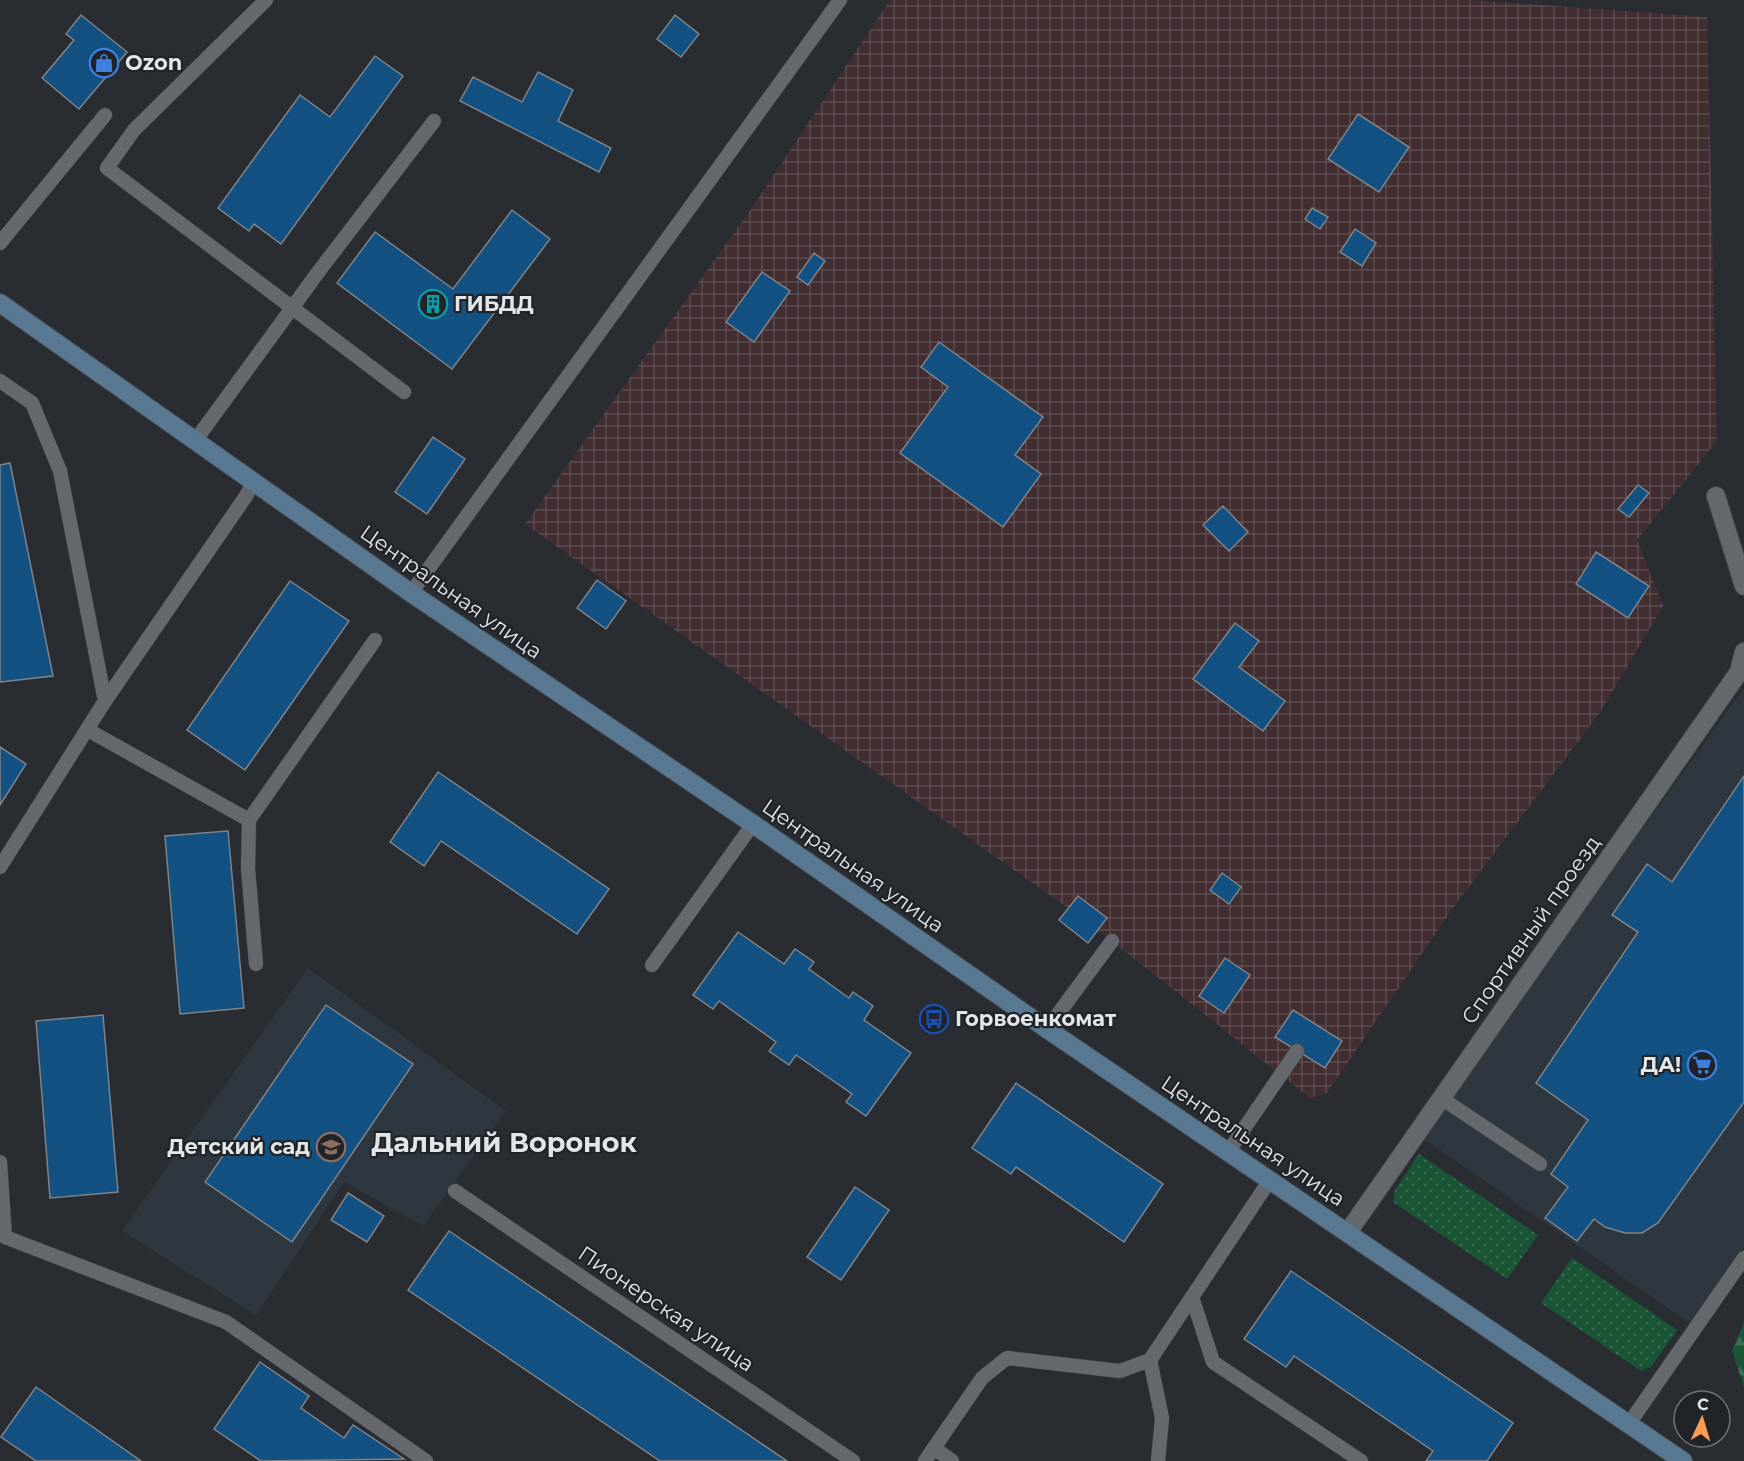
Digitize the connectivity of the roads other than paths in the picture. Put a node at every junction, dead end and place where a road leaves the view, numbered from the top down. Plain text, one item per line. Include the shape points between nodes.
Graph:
1 (266, 0) edge
2 (840, 0) edge
3 (105, 115) dead end
4 (434, 121) dead end
5 (0, 243) edge
6 (0, 303) edge
7 (291, 309) junction
8 (0, 381) edge
9 (404, 392) dead end
10 (195, 441) junction
11 (254, 481) junction
12 (1716, 496) dead end
13 (1744, 586) edge
14 (411, 593) junction
15 (375, 640) dead end
16 (1744, 652) edge
17 (1742, 674) edge
18 (105, 701) junction
19 (88, 730) junction
20 (249, 820) junction
21 (753, 824) junction
22 (0, 867) edge
23 (1112, 941) dead end
24 (256, 964) dead end
25 (652, 965) dead end
26 (1047, 1029) junction
27 (1297, 1051) dead end
28 (1441, 1098) junction
29 (1228, 1152) junction
30 (0, 1162) edge
31 (1540, 1164) dead end
32 (1270, 1180) junction
33 (455, 1191) dead end
34 (1348, 1232) junction
35 (1744, 1258) edge
36 (1192, 1297) junction
37 (1150, 1360) junction
38 (1628, 1425) junction
39 (934, 1448) junction
40 (426, 1461) edge
41 (853, 1461) edge
42 (925, 1461) edge
43 (952, 1461) edge
44 (1158, 1461) edge
45 (1361, 1461) edge
46 (1683, 1461) edge

1 - 7 lane via 134,130 107,168
2 - 14 lane
3 - 5 lane
4 - 7 lane
6 - 10 main road, Центральная улица
7 - 9 lane
7 - 10 lane
8 - 18 lane via 32,403 60,471
10 - 11 main road, Центральная улица
11 - 14 main road, Центральная улица
11 - 18 lane
12 - 13 street
14 - 21 main road, Центральная улица
15 - 20 lane
16 - 17 street, Спортивный проезд
17 - 28 street, Спортивный проезд
18 - 19 lane
19 - 20 lane
19 - 22 lane
20 - 24 lane via 248,868
21 - 25 lane
21 - 26 main road, Центральная улица
23 - 26 lane
26 - 29 main road, Центральная улица
27 - 29 lane
28 - 31 lane
28 - 34 street, Спортивный проезд
29 - 32 main road, Центральная улица
30 - 40 lane via 5,1237 226,1322
32 - 34 main road, Центральная улица
32 - 36 lane
33 - 41 lane, Пионерская улица
34 - 38 main road, Центральная улица
35 - 38 lane
36 - 37 lane
36 - 45 lane via 1213,1362
37 - 39 lane via 1120,1371 1007,1358 982,1378
37 - 44 lane via 1162,1418
38 - 46 main road, Центральная улица
39 - 42 lane
39 - 43 lane

